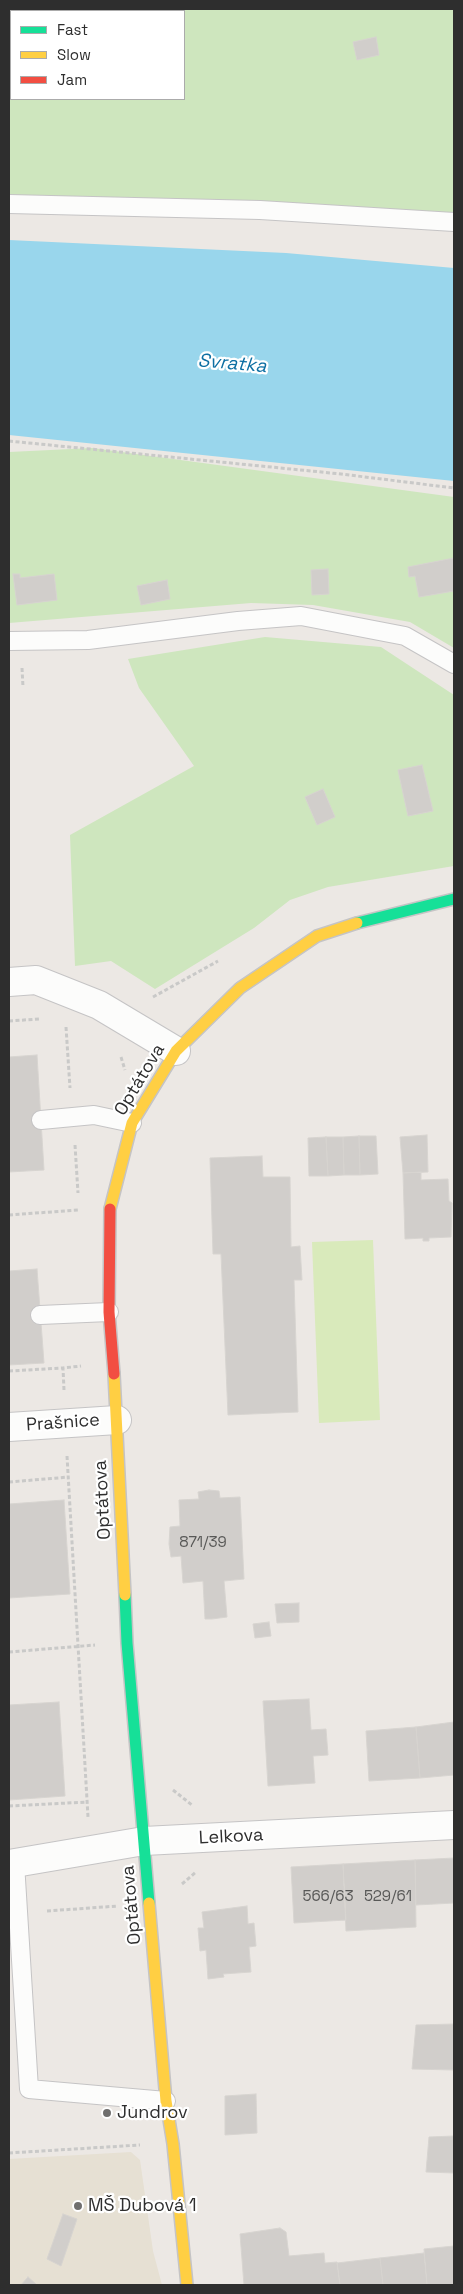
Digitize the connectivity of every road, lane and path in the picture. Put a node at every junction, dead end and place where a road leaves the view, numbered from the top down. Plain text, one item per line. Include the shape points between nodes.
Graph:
1 (9, 204) edge
2 (454, 222) edge
3 (9, 441) edge
4 (454, 488) edge
5 (9, 641) edge
6 (454, 664) edge
7 (454, 898) edge
8 (9, 982) edge
9 (176, 1051) junction
10 (41, 1120) dead end
11 (132, 1123) junction
12 (110, 1208) junction
13 (9, 1215) edge
14 (109, 1312) junction
15 (40, 1315) dead end
16 (63, 1368) dead end
17 (9, 1372) edge
18 (116, 1420) junction
19 (9, 1427) edge
20 (69, 1477) dead end
21 (9, 1482) edge
22 (127, 1643) junction
23 (9, 1652) edge
24 (170, 1786) dead end
25 (88, 1802) dead end
26 (9, 1806) edge
27 (197, 1809) dead end
28 (454, 1825) edge
29 (144, 1841) junction
30 (12, 1863) edge
31 (149, 1904) junction
32 (18, 1912) junction
33 (166, 2101) junction
34 (173, 2144) junction
35 (9, 2153) edge
36 (187, 2285) edge

1 - 2 lane via 260,210
3 - 4 path
5 - 6 lane via 88,640 302,616 405,636
7 - 9 street, Optátova via 379,916 311,939 240,988
8 - 9 street via 36,980 100,1005
9 - 11 street, Optátova
10 - 11 lane via 94,1115
11 - 12 street, Optátova
12 - 13 path
12 - 14 street, Optátova
14 - 15 lane
14 - 18 street, Optátova
16 - 17 path
18 - 19 street, Prašnice
18 - 22 street, Optátova
20 - 21 path
22 - 23 path
22 - 29 street, Optátova
24 - 27 path
25 - 26 path
28 - 29 street, Lelkova
29 - 30 street, Lelkova
29 - 31 street, Optátova
30 - 32 lane
31 - 32 path
31 - 33 street, Optátova
32 - 33 lane via 29,2089
33 - 34 street, Optátova
34 - 35 path
34 - 36 street, Optátova

